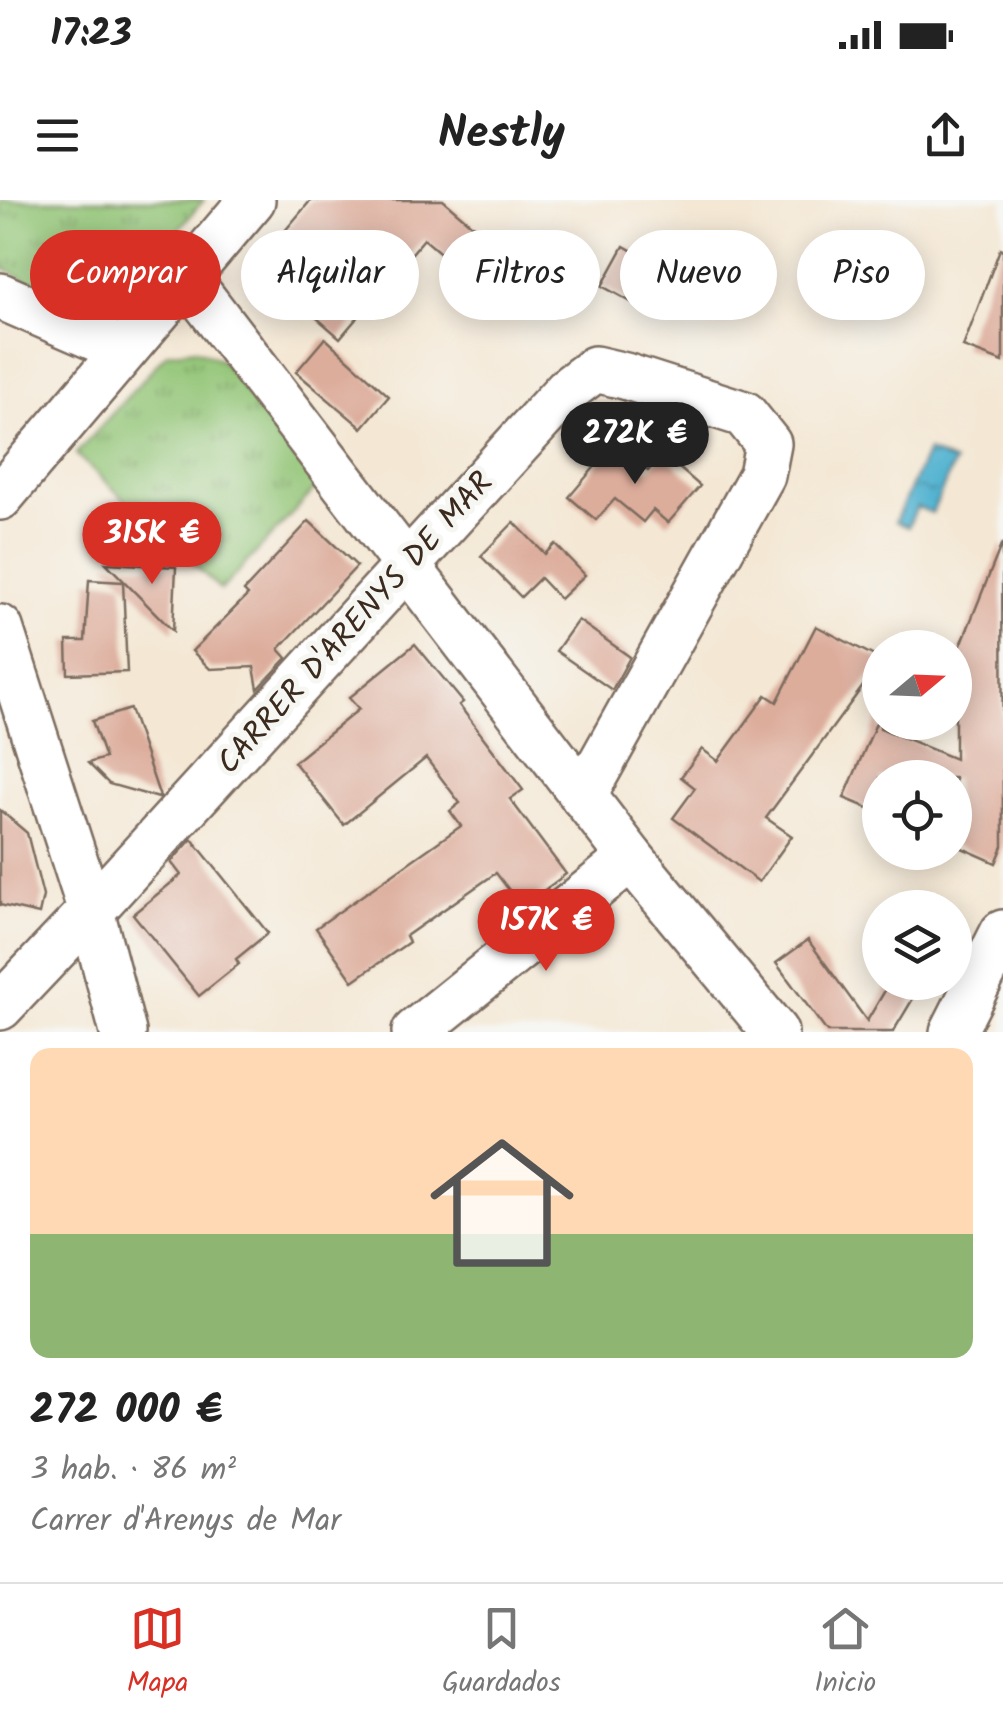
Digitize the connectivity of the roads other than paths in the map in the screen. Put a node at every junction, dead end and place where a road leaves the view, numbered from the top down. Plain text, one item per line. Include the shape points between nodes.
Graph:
1 (252, 200) edge
2 (221, 237) edge
3 (0, 296) edge
4 (150, 320) edge
5 (218, 320) edge
6 (124, 350) junction
7 (0, 496) edge
8 (406, 564) junction
9 (0, 628) edge
10 (584, 796) junction
11 (631, 858) junction
12 (91, 911) junction
13 (1003, 933) edge
14 (0, 1007) edge
15 (124, 1032) edge
16 (415, 1032) edge
17 (775, 1032) edge
18 (953, 1032) edge

1 - 2 street
3 - 6 street
4 - 6 street
5 - 8 street
6 - 7 street
8 - 10 street
8 - 10 street, CARRER D'ARENYS DE MAR via 567,390 595,370 744,414 768,444 762,476
8 - 12 street, CARRER D'ARENYS DE MAR
9 - 12 street
10 - 11 street
11 - 16 street
11 - 17 street
12 - 14 street, CARRER D'ARENYS DE MAR
12 - 15 street
13 - 18 street

